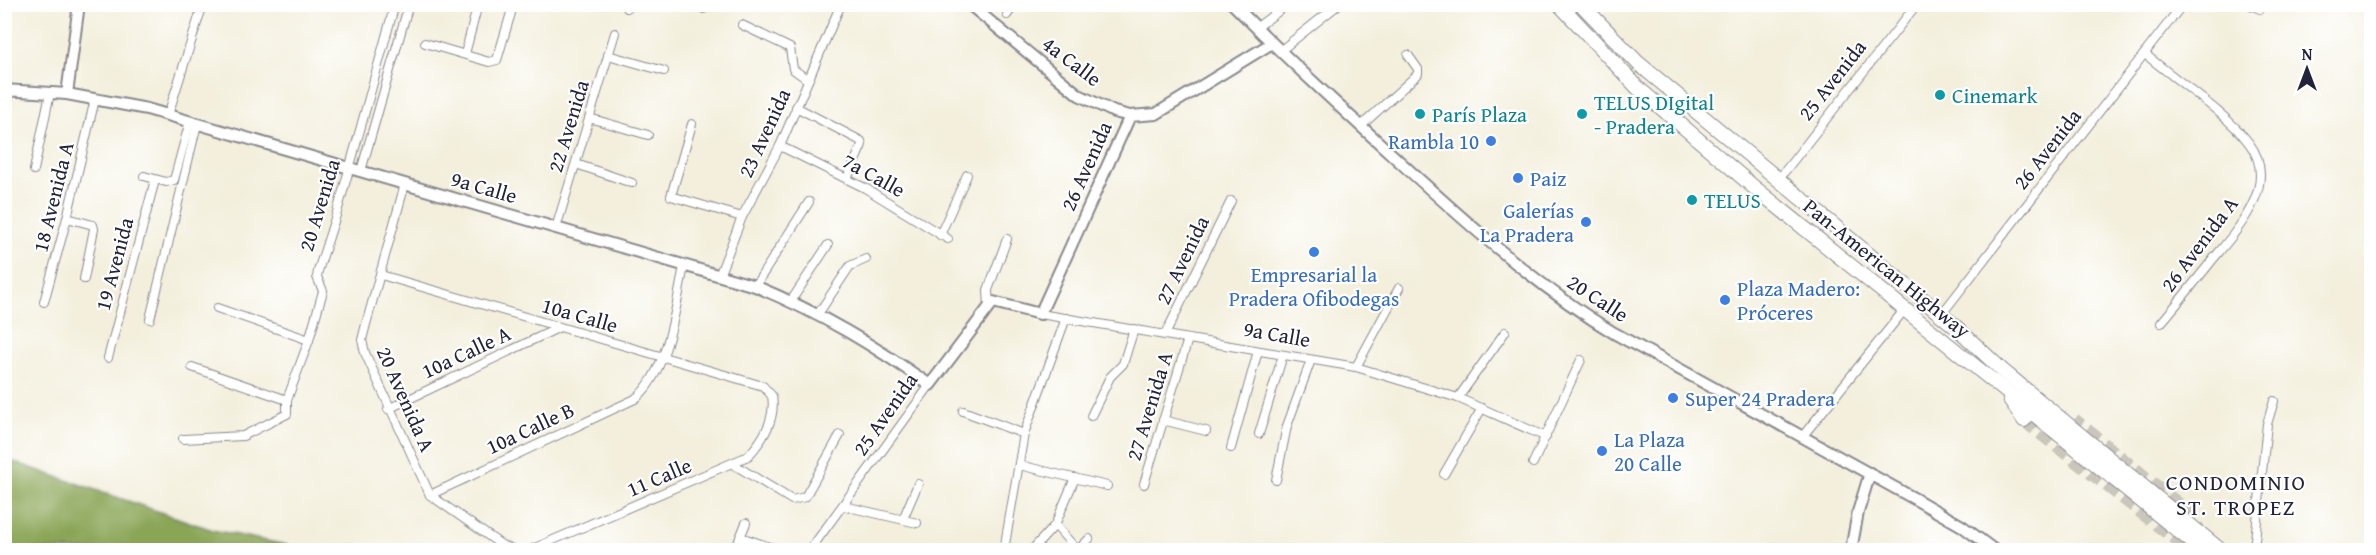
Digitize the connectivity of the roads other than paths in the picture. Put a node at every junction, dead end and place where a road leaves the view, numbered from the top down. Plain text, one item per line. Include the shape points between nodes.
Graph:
1 (80, 4) edge
2 (203, 4) edge
3 (395, 4) edge
4 (409, 4) edge
5 (478, 4) edge
6 (498, 4) edge
7 (841, 4) edge
8 (969, 4) edge
9 (1015, 4) edge
10 (1233, 4) edge
11 (1288, 4) edge
12 (1339, 4) edge
13 (1559, 4) edge
14 (1581, 4) edge
15 (1917, 4) edge
16 (2183, 4) edge
17 (2248, 4) edge
18 (2260, 9) dead end
19 (1007, 15) dead end
20 (742, 26) dead end
21 (1256, 28) junction
22 (615, 33) dead end
23 (425, 43) dead end
24 (1276, 47) junction
25 (465, 54) junction
26 (2145, 54) junction
27 (608, 55) junction
28 (1408, 55) dead end
29 (664, 71) dead end
30 (808, 80) junction
31 (7, 91) edge
32 (50, 93) junction
33 (67, 94) junction
34 (95, 99) junction
35 (796, 107) junction
36 (168, 115) junction
37 (1130, 116) junction
38 (4, 118) edge
39 (589, 118) junction
40 (193, 123) junction
41 (692, 124) dead end
42 (1361, 126) junction
43 (648, 135) dead end
44 (780, 146) junction
45 (576, 164) junction
46 (34, 170) dead end
47 (356, 170) junction
48 (967, 175) dead end
49 (144, 176) dead end
50 (847, 179) junction
51 (155, 180) junction
52 (1778, 180) junction
53 (632, 183) dead end
54 (405, 184) junction
55 (1231, 201) dead end
56 (809, 202) dead end
57 (742, 217) junction
58 (68, 218) junction
59 (556, 228) junction
60 (940, 235) junction
61 (948, 239) dead end
62 (1007, 239) dead end
63 (828, 245) dead end
64 (866, 259) dead end
65 (684, 266) junction
66 (381, 275) junction
67 (719, 276) junction
68 (84, 279) dead end
69 (755, 286) junction
70 (1399, 288) dead end
71 (791, 301) junction
72 (44, 302) dead end
73 (991, 304) junction
74 (217, 308) dead end
75 (1905, 309) junction
76 (818, 314) junction
77 (1040, 314) junction
78 (1941, 315) junction
79 (1066, 318) junction
80 (150, 319) dead end
81 (2161, 323) dead end
82 (558, 328) junction
83 (1134, 329) junction
84 (1505, 332) dead end
85 (1165, 335) junction
86 (1188, 339) junction
87 (309, 340) junction
88 (1971, 340) junction
89 (1258, 351) junction
90 (1283, 355) junction
91 (662, 357) junction
92 (108, 358) dead end
93 (1311, 360) junction
94 (1581, 360) dead end
95 (192, 367) dead end
96 (1356, 367) junction
97 (930, 385) junction
98 (2002, 388) junction
99 (768, 390) joint
100 (1458, 398) junction
101 (287, 399) junction
102 (2274, 401) dead end
103 (1482, 408) junction
104 (388, 409) junction
105 (963, 411) dead end
106 (1091, 416) dead end
107 (1163, 420) junction
108 (2024, 420) tunnel mouth
109 (2074, 420) tunnel mouth
110 (1206, 431) dead end
111 (1024, 434) junction
112 (1259, 434) dead end
113 (840, 435) dead end
114 (1546, 436) junction
115 (1802, 437) junction
116 (183, 440) dead end
117 (1231, 448) dead end
118 (1533, 462) dead end
119 (734, 464) junction
120 (1018, 465) junction
121 (1870, 473) junction
122 (1444, 474) dead end
123 (1075, 478) junction
124 (1276, 480) dead end
125 (918, 484) dead end
126 (1144, 484) dead end
127 (1107, 486) dead end
128 (430, 495) junction
129 (844, 506) junction
130 (903, 519) junction
131 (746, 523) dead end
132 (917, 523) dead end
133 (1055, 525) junction
134 (740, 537) junction
135 (1089, 539) dead end
136 (2196, 548) edge
137 (514, 550) edge
138 (530, 550) edge
139 (735, 550) edge
140 (779, 550) edge
141 (810, 550) edge
142 (1004, 550) edge
143 (1032, 550) edge
144 (1078, 550) edge
145 (1851, 550) edge
146 (1994, 550) edge
147 (2220, 550) edge
148 (2254, 550) edge

1 - 33 street
2 - 36 street
3 - 47 street, 20 Avenida
4 - 47 street, 20 Avenida
5 - 25 street
6 - 25 street via 510,10 497,60
7 - 30 street, 23 Avenida
8 - 37 street, 4a Calle via 1080,95
9 - 19 street
10 - 21 street, 20 Calle
11 - 21 street
12 - 24 street
13 - 75 highway, Pan-American Highway via 1638,88
14 - 52 highway, Pan-American Highway via 1638,63
15 - 52 street, 25 Avenida
16 - 26 street, 26 Avenida
17 - 18 street
20 - 30 street via 790,48 793,69
21 - 24 street, 20 Calle
22 - 27 street, 22 Avenida
23 - 25 street
24 - 37 street, 26 Avenida via 1156,114
24 - 42 street, 20 Calle
26 - 78 street, 26 Avenida
26 - 81 street, 26 Avenida A via 2239,132 2259,160 2256,197 2246,219
27 - 29 street
27 - 39 street, 22 Avenida
28 - 42 street via 1418,74
30 - 35 street, 23 Avenida
31 - 32 street, 9a Calle
31 - 38 street
32 - 33 street, 9a Calle
32 - 46 street
33 - 34 street, 9a Calle
34 - 36 street, 9a Calle
34 - 58 street, 18 Avenida A
35 - 44 street, 23 Avenida
35 - 50 street via 861,141
36 - 40 street, 9a Calle
37 - 77 street, 26 Avenida
39 - 43 street
39 - 45 street, 22 Avenida
40 - 47 street, 9a Calle
40 - 51 street via 176,177 172,181
40 - 80 street
41 - 57 street via 670,196
42 - 115 street, 20 Calle via 1510,259 1568,304
44 - 50 street, 7a Calle
44 - 57 street, 23 Avenida
45 - 53 street
45 - 59 street, 22 Avenida
47 - 54 street, 9a Calle
47 - 87 street, 20 Avenida via 318,271 323,291
48 - 60 street
49 - 51 street
50 - 60 street, 7a Calle
51 - 92 street, 19 Avenida
52 - 78 highway, Pan-American Highway
54 - 59 street, 9a Calle
54 - 66 street, 20 Avenida A
55 - 85 street, 27 Avenida
56 - 69 street
57 - 67 street, 23 Avenida
58 - 68 street via 93,225
58 - 72 street, 18 Avenida A
59 - 65 street, 9a Calle
60 - 61 street, 7a Calle
62 - 73 street via 988,290
63 - 71 street
64 - 76 street via 850,266
65 - 67 street, 9a Calle
65 - 91 street
66 - 82 street, 10a Calle
66 - 104 street, 20 Avenida A via 362,340
67 - 69 street, 9a Calle
69 - 71 street, 9a Calle
70 - 96 street
71 - 76 street, 9a Calle
73 - 77 street, 9a Calle
73 - 97 street, 25 Avenida
74 - 87 street
75 - 98 highway, Pan-American Highway
75 - 115 street
76 - 97 street, 9a Calle
77 - 79 street, 9a Calle
78 - 88 highway, Pan-American Highway
79 - 83 street, 9a Calle
79 - 111 street
82 - 91 street, 10a Calle
82 - 104 street, 10a Calle A
83 - 85 street, 9a Calle
83 - 106 street via 1124,364 1110,377
84 - 100 street
85 - 86 street, 9a Calle
86 - 89 street, 9a Calle
86 - 107 street, 27 Avenida A
87 - 101 street, 20 Avenida
88 - 109 highway via 2002,360
88 - 147 highway, Pan-American Highway via 2004,372
89 - 90 street, 9a Calle
89 - 117 street
90 - 93 street, 9a Calle
90 - 112 street
91 - 99 street, 10a Calle
91 - 128 street, 10a Calle B via 653,381 635,399
93 - 96 street, 9a Calle
93 - 124 street via 1287,426
94 - 114 street
95 - 101 street
96 - 100 street, 9a Calle
97 - 129 street, 25 Avenida
98 - 108 highway
98 - 136 highway, Pan-American Highway
99 - 119 street, 11 Calle via 773,404 763,438
100 - 103 street, 9a Calle
101 - 116 street, 20 Avenida via 286,414 243,436
102 - 148 street via 2267,424
103 - 114 street, 9a Calle
103 - 122 street
104 - 128 street, 20 Avenida A
105 - 111 street
107 - 110 street
107 - 126 street, 27 Avenida A
111 - 120 street
113 - 119 street via 799,500 792,500
114 - 118 street
115 - 121 street, 20 Calle
119 - 138 street, 11 Calle
120 - 123 street
120 - 142 street via 1005,521
121 - 145 street
121 - 146 street, 20 Calle via 1962,526
123 - 127 street
123 - 133 street
125 - 130 street
128 - 137 street
129 - 130 street
129 - 141 street, 25 Avenida
130 - 132 street
131 - 134 street
133 - 143 street
133 - 144 street
134 - 139 street
134 - 140 street
135 - 144 street

